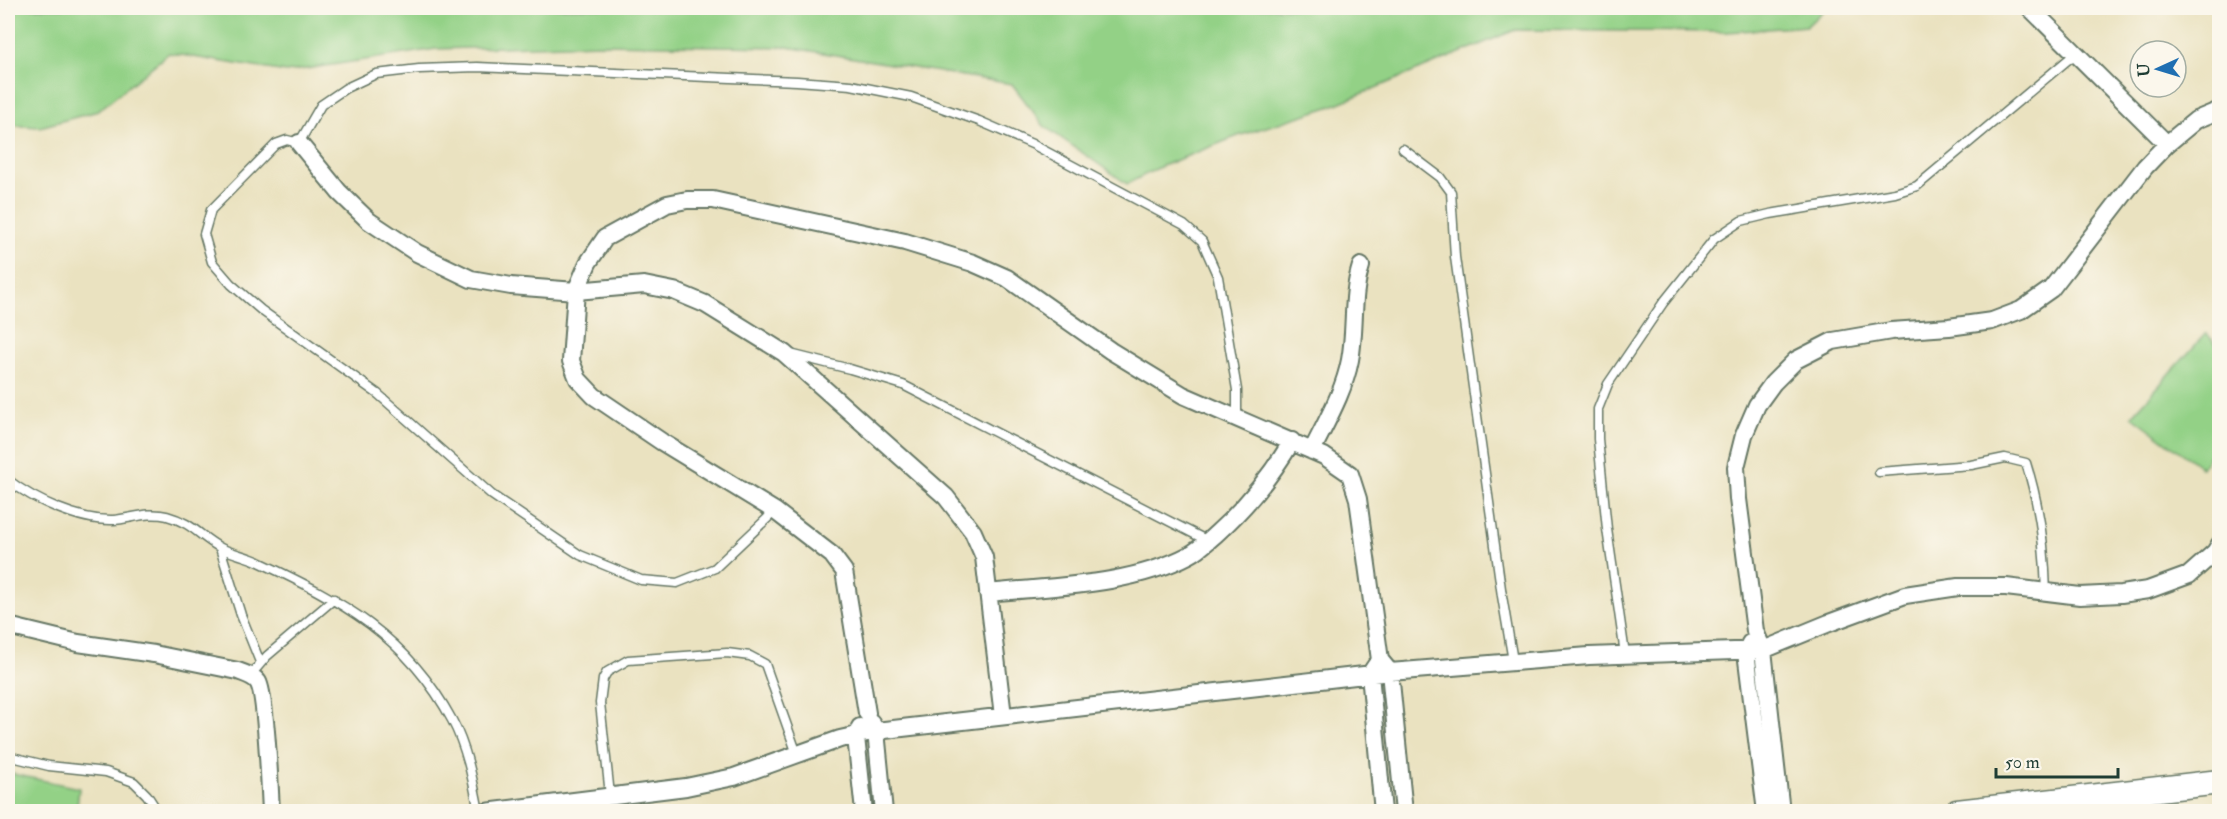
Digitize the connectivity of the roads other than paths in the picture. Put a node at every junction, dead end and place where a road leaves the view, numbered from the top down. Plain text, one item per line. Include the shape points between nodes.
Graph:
1 (2030, 8) edge
2 (2076, 53) junction
3 (2220, 110) edge
4 (299, 143) junction
5 (2167, 144) junction
6 (1403, 149) dead end
7 (1361, 266) dead end
8 (576, 291) junction
9 (784, 353) junction
10 (1237, 418) junction
11 (1292, 441) junction
12 (1312, 451) junction
13 (1879, 472) dead end
14 (8, 480) edge
15 (775, 511) junction
16 (1208, 541) junction
17 (2220, 544) edge
18 (220, 548) junction
19 (988, 593) junction
20 (2046, 593) junction
21 (334, 599) junction
22 (8, 626) edge
23 (1755, 651) junction
24 (1625, 654) junction
25 (1513, 661) junction
26 (1385, 666) junction
27 (255, 669) junction
28 (1370, 675) junction
29 (867, 713) junction
30 (1003, 716) junction
31 (876, 731) junction
32 (856, 737) junction
33 (797, 754) junction
34 (8, 756) edge
35 (2220, 782) edge
36 (610, 795) junction
37 (158, 812) edge
38 (272, 812) edge
39 (479, 812) edge
40 (486, 812) edge
41 (864, 812) edge
42 (884, 812) edge
43 (1383, 812) edge
44 (1404, 812) edge
45 (1766, 812) edge
46 (1781, 812) edge
47 (1957, 812) edge

1 - 2 street
2 - 5 street
2 - 24 lane via 1917,186 1741,221 1714,239 1663,303 1608,384 1599,409 1606,528
3 - 5 street via 2196,120
4 - 8 street via 369,221 417,253 471,279
4 - 10 lane via 321,105 346,88 376,74 418,69 477,67 797,81 851,85 910,97 1032,144 1184,225 1202,241 1218,277 1237,390
4 - 15 lane via 286,140 276,144 211,210 204,234 212,262 261,310 378,394 492,495 580,555 641,580 677,583 715,568
5 - 23 street via 2051,289 2021,310 1992,321 1833,341 1796,360 1773,383 1757,405 1736,467
6 - 25 lane via 1440,177 1451,192 1456,268
7 - 12 street via 1353,308 1350,360
8 - 9 street via 644,285 674,291 705,304
8 - 10 street via 605,238 667,204 713,200 905,242 973,263 1007,278 1111,351 1183,395
8 - 15 street via 571,361 578,379 594,396 662,442
9 - 16 lane via 903,385
9 - 19 street via 946,497 973,531 984,558
10 - 11 street
11 - 12 street
11 - 16 street via 1275,470 1241,511
12 - 26 street via 1350,474 1358,499
13 - 20 lane via 2005,459 2026,463 2036,495
14 - 18 lane via 40,500 85,517 112,520 165,515 190,525
15 - 29 street via 832,555 844,571
16 - 19 street via 1162,567 1120,578
17 - 20 street via 2189,575 2148,590 2080,596
18 - 21 lane via 256,560
18 - 27 lane
19 - 30 street
20 - 23 street via 1958,586 1905,595
21 - 27 lane
21 - 39 lane via 371,623 414,663 453,721 470,768
22 - 27 street via 78,643
23 - 24 street
23 - 45 street
23 - 46 street
24 - 25 street
25 - 26 street
26 - 28 street
26 - 44 street
27 - 38 street via 263,703
28 - 30 street
28 - 43 street
29 - 31 street
29 - 32 street
30 - 31 street
31 - 32 street
31 - 42 street
32 - 33 street
32 - 41 street
33 - 36 street via 734,777 686,787
33 - 36 lane via 765,664 750,656 727,653 628,660 607,672 603,679 600,703
34 - 37 lane via 49,766 106,772 134,782
35 - 47 street
36 - 40 street

